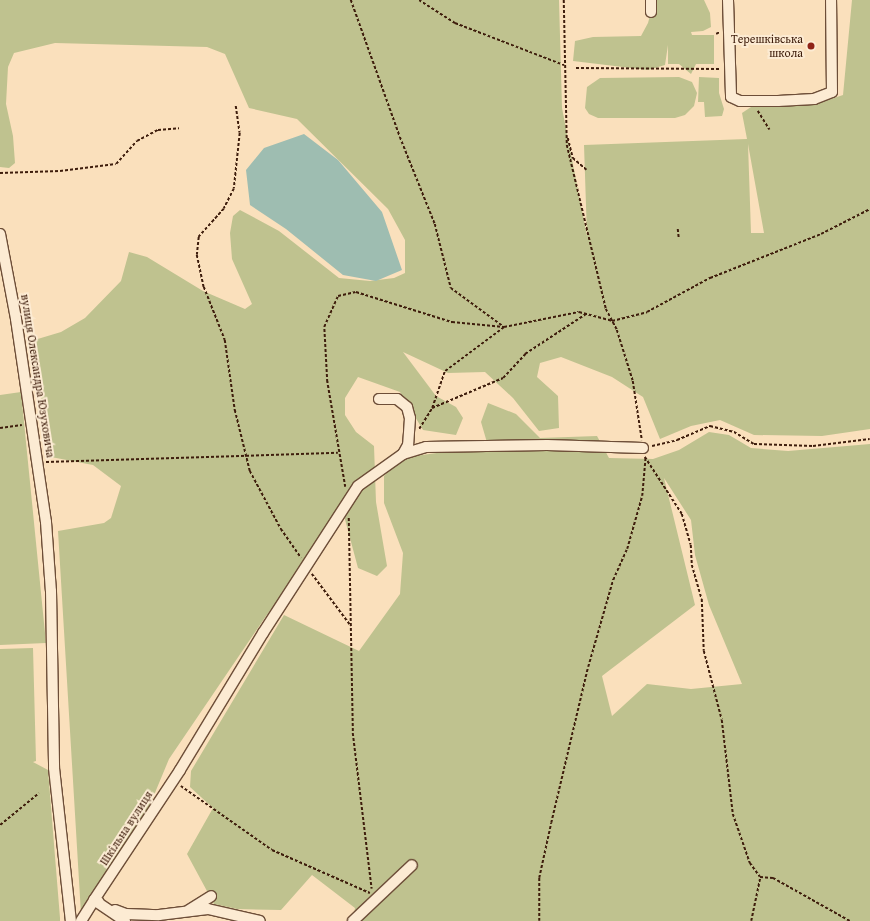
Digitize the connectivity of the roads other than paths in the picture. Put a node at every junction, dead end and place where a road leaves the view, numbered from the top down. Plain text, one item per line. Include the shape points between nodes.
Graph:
1 (651, 0) edge
2 (728, 0) edge
3 (831, 0) edge
4 (651, 12) dead end
5 (0, 235) edge
6 (4, 275) edge
7 (379, 400) dead end
8 (644, 448) road end
9 (403, 454) junction
10 (412, 865) dead end
11 (211, 896) dead end
12 (94, 900) junction
13 (188, 911) junction
14 (71, 921) edge
15 (81, 921) edge
16 (125, 921) edge
17 (137, 921) edge
18 (260, 921) edge
19 (353, 921) edge

1 - 4 street
2 - 3 street via 731,97 751,101 814,99 832,92
5 - 6 street, вулиця Олександра Юзуховича
6 - 14 street, вулиця Олександра Юзуховича via 39,462 46,522 51,591 54,768
7 - 9 street via 397,399 407,407 410,418 408,445
8 - 9 street via 547,445 426,447
9 - 12 street, Шкільна вулиця via 358,486 180,770
10 - 19 street
11 - 13 street
12 - 13 street via 126,914 159,915
12 - 15 street, Шкільна вулиця
12 - 16 street
13 - 17 street via 181,915
13 - 18 street via 208,909

